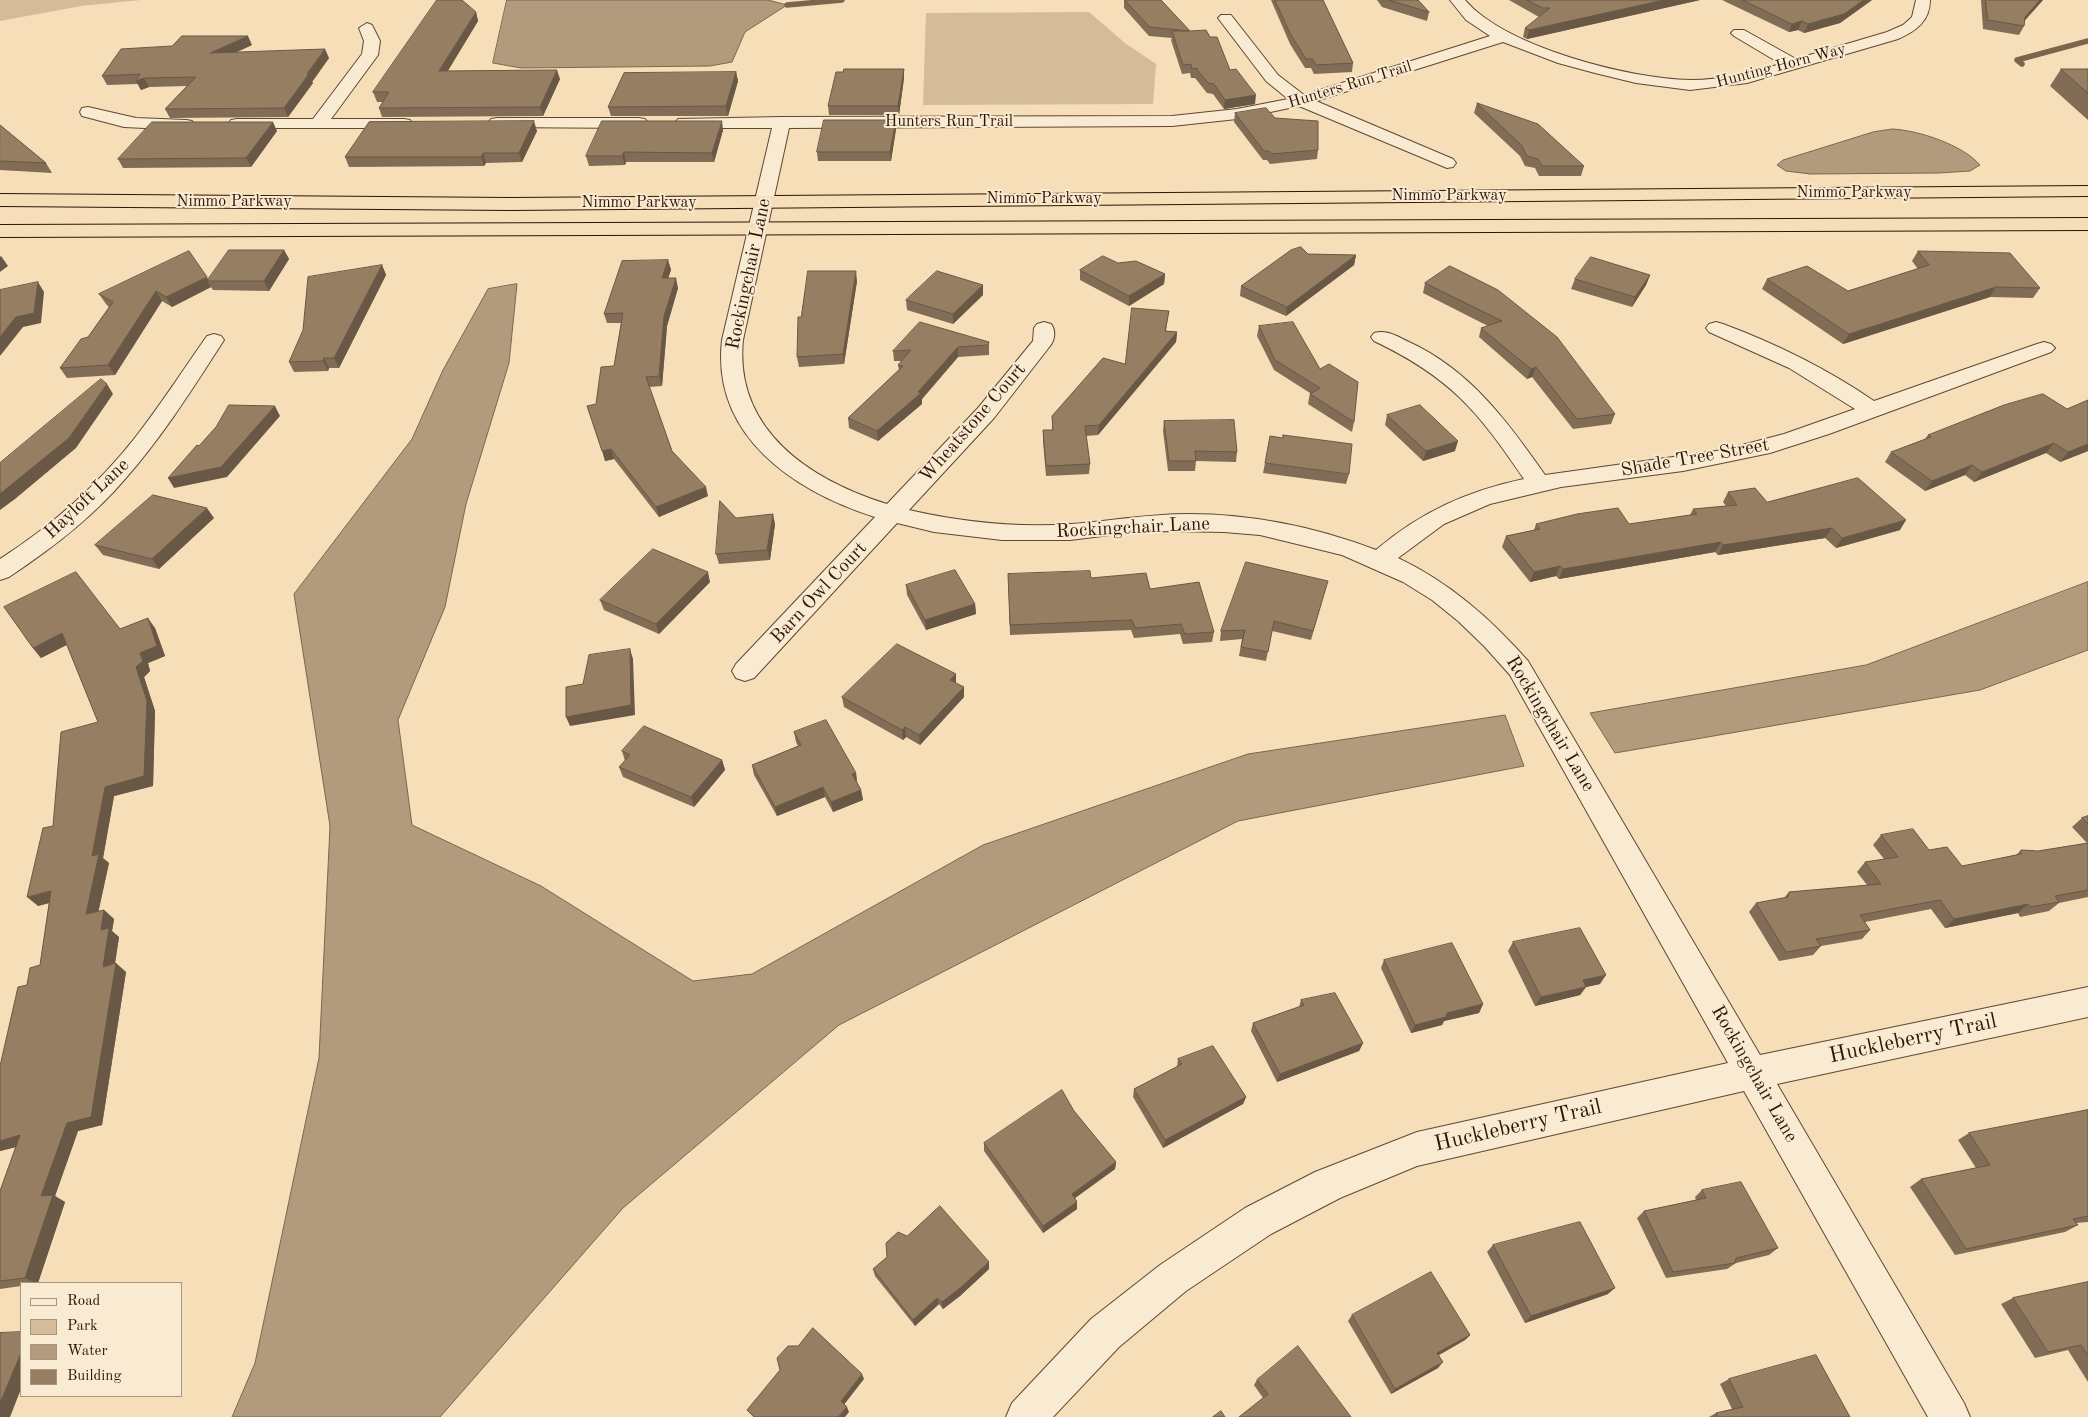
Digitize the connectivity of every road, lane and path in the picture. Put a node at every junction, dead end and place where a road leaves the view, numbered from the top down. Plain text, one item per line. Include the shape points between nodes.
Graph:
1 (1457, 0) edge
2 (1923, 0) edge
3 (1226, 18) dead end
4 (367, 28) dead end
5 (1739, 33) dead end
6 (1501, 37) junction
7 (1793, 64) junction
8 (1301, 101) junction
9 (88, 112) dead end
10 (782, 122) junction
11 (222, 124) edge
12 (318, 124) junction
13 (417, 124) edge
14 (476, 124) edge
15 (203, 125) edge
16 (1447, 163) dead end
17 (2088, 191) edge
18 (0, 200) edge
19 (763, 202) junction
20 (2088, 224) edge
21 (758, 229) junction
22 (0, 231) edge
23 (1044, 328) dead end
24 (1716, 328) dead end
25 (1381, 337) dead end
26 (214, 340) dead end
27 (2044, 348) dead end
28 (1872, 410) junction
29 (1540, 485) junction
30 (894, 514) junction
31 (1380, 560) junction
32 (0, 570) edge
33 (745, 672) dead end
34 (2088, 1002) edge
35 (1753, 1072) junction
36 (1026, 1417) edge
37 (1950, 1417) edge

1 - 6 street, Hunting Horn Way via 1473,18
2 - 7 street, Hunting Horn Way via 1923,12 1908,28
3 - 8 street via 1272,78
4 - 12 street via 374,45 370,55
5 - 7 street
6 - 7 street, Hunting Horn Way via 1542,53 1663,83 1729,82
6 - 8 street, Hunters Run Trail
8 - 10 street, Hunters Run Trail via 1237,115 1172,121
8 - 16 street
9 - 15 street via 120,122 146,125
10 - 14 street, Hunters Run Trail
10 - 19 street, Rockingchair Lane
11 - 12 street
12 - 13 street
17 - 19 highway, Nimmo Parkway
18 - 19 highway, Nimmo Parkway via 500,204
19 - 21 street, Rockingchair Lane
20 - 21 highway, Nimmo Parkway
21 - 22 highway, Nimmo Parkway
21 - 30 street, Rockingchair Lane via 735,322 731,354 737,396 752,427 773,452 794,469 826,488
23 - 30 street, Wheatstone Court via 1043,342 986,413
24 - 28 street via 1808,368
25 - 29 street via 1433,362 1467,389 1491,414
26 - 32 street, Hayloft Lane via 132,458 110,483 67,522
27 - 28 street, Shade Tree Street
28 - 29 street, Shade Tree Street via 1761,448 1693,462
29 - 31 street, Shade Tree Street via 1488,497 1444,514 1406,537
30 - 31 street, Rockingchair Lane via 942,525 1036,533 1132,524 1245,525 1330,543
30 - 33 street, Barn Owl Court
31 - 35 street, Rockingchair Lane via 1424,581 1458,604 1494,637 1519,668
34 - 35 street, Huckleberry Trail
35 - 36 street, Huckleberry Trail via 1417,1148 1328,1184 1258,1221 1173,1278 1105,1333
35 - 37 street, Rockingchair Lane

